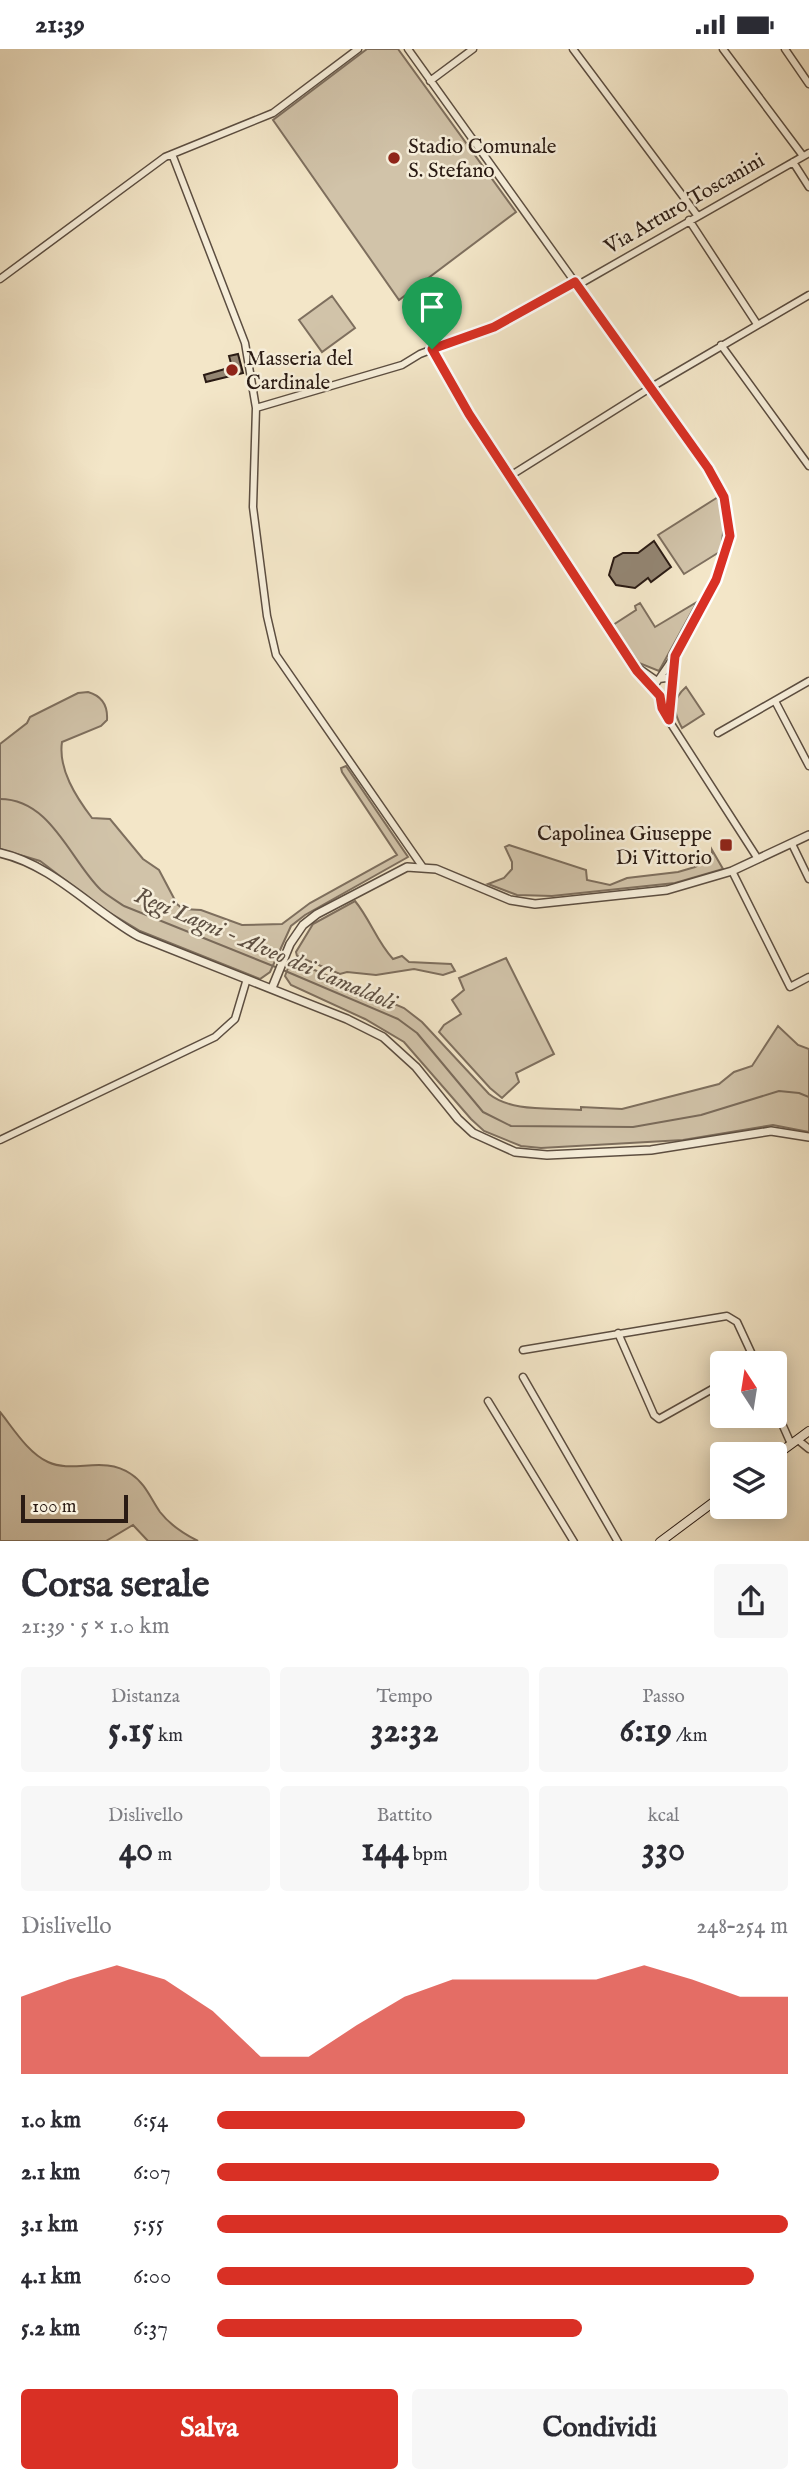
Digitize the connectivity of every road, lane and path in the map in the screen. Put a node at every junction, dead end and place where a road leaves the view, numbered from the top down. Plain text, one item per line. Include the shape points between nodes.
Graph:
1 (359, 49) edge
2 (408, 49) edge
3 (473, 49) edge
4 (573, 49) edge
5 (723, 49) edge
6 (785, 49) edge
7 (430, 81) junction
8 (809, 84) edge
9 (172, 153) junction
10 (806, 155) edge
11 (793, 162) junction
12 (809, 187) edge
13 (697, 215) junction
14 (689, 220) junction
15 (0, 279) edge
16 (577, 283) junction
17 (809, 295) edge
18 (757, 324) junction
19 (721, 345) junction
20 (432, 349) junction
21 (650, 387) junction
22 (256, 408) junction
23 (809, 466) edge
24 (510, 476) junction
25 (675, 656) junction
26 (633, 664) junction
27 (658, 680) junction
28 (671, 681) junction
29 (809, 681) edge
30 (658, 694) junction
31 (670, 694) junction
32 (775, 701) junction
33 (669, 720) junction
34 (718, 733) dead end
35 (809, 765) edge
36 (809, 835) edge
37 (792, 843) junction
38 (0, 853) edge
39 (758, 859) junction
40 (422, 866) junction
41 (732, 871) junction
42 (809, 879) edge
43 (809, 977) edge
44 (247, 980) junction
45 (272, 988) junction
46 (809, 1137) edge
47 (0, 1140) edge
48 (618, 1332) junction
49 (523, 1349) dead end
50 (750, 1351) edge
51 (523, 1377) dead end
52 (710, 1390) edge
53 (488, 1401) dead end
54 (786, 1428) edge
55 (809, 1431) edge
56 (794, 1442) junction
57 (787, 1447) edge
58 (809, 1449) edge
59 (710, 1505) edge
60 (573, 1541) edge
61 (617, 1541) edge
62 (661, 1541) edge

1 - 9 street via 273,113
2 - 7 street
3 - 7 street
4 - 13 street
5 - 10 street
6 - 8 street
7 - 16 street
9 - 15 street
9 - 22 street via 245,344
10 - 11 street, Via Arturo Toscanini
11 - 12 street
11 - 13 street, Via Arturo Toscanini
13 - 14 street, Via Arturo Toscanini
14 - 16 street, Via Arturo Toscanini
14 - 18 street
16 - 20 street, Via Arturo Toscanini via 494,327
16 - 21 street
17 - 18 street
18 - 19 street
19 - 21 street
19 - 23 street
20 - 22 street, Via Arturo Toscanini via 385,371
20 - 24 street
21 - 24 street
21 - 25 street via 719,485 729,521 722,565
22 - 40 street via 253,507 276,655
24 - 26 street
25 - 27 street
25 - 28 street
26 - 27 street
26 - 30 street
27 - 28 street
27 - 30 street
28 - 31 street
29 - 32 street
30 - 31 street
30 - 33 street
31 - 33 street
32 - 34 street
32 - 35 street
33 - 39 street
36 - 37 street
37 - 39 street
37 - 42 street
38 - 44 street via 30,863 138,936
39 - 41 street
40 - 41 street via 510,900 535,904 667,891
40 - 45 street via 396,871 309,919 296,933
41 - 43 street via 790,986
44 - 45 street
44 - 47 street via 235,1019 215,1037
45 - 46 street via 383,1037 416,1067 473,1133 514,1152 651,1150 771,1131
48 - 49 street
48 - 50 street via 727,1316 737,1322
48 - 52 street via 659,1419
51 - 61 street
53 - 60 street
54 - 56 street
55 - 56 main road
56 - 57 main road
56 - 58 street
59 - 62 main road

